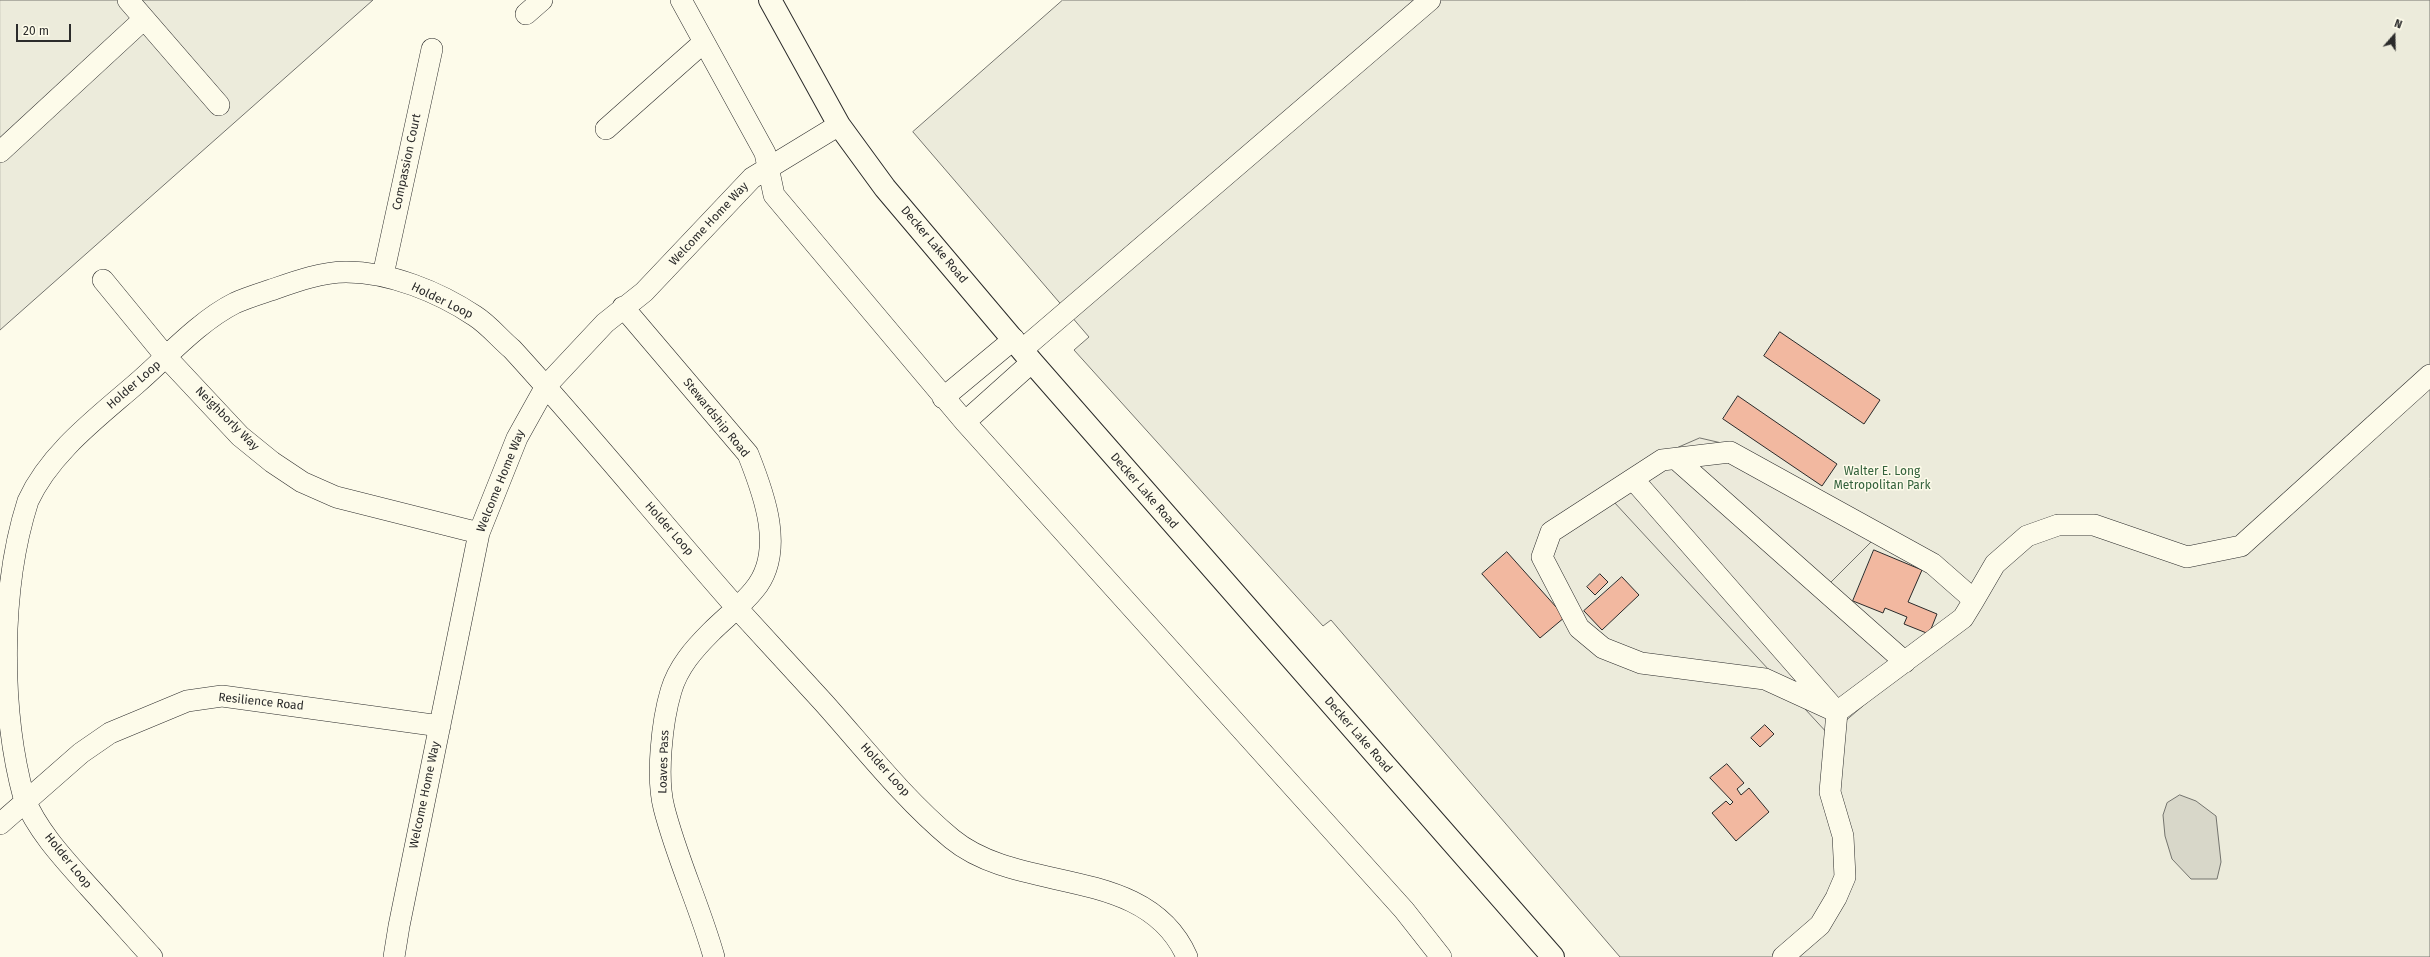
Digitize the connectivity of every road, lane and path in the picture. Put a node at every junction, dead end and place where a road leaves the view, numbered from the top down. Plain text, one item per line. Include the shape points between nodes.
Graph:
1 (128, 0) edge
2 (542, 0) edge
3 (681, 0) edge
4 (770, 0) edge
5 (1430, 0) edge
6 (526, 14) dead end
7 (144, 19) junction
8 (704, 42) junction
9 (432, 49) dead end
10 (219, 105) dead end
11 (839, 125) junction
12 (606, 129) dead end
13 (0, 152) edge
14 (768, 170) junction
15 (382, 275) junction
16 (103, 280) dead end
17 (623, 307) junction
18 (1023, 350) junction
19 (167, 358) junction
20 (2430, 375) edge
21 (546, 386) junction
22 (944, 398) junction
23 (964, 422) junction
24 (1676, 459) junction
25 (1633, 479) junction
26 (479, 534) junction
27 (1974, 600) junction
28 (736, 607) junction
29 (0, 638) edge
30 (1905, 662) junction
31 (1837, 712) junction
32 (440, 726) junction
33 (25, 802) junction
34 (0, 824) edge
35 (152, 957) edge
36 (394, 957) edge
37 (714, 957) edge
38 (1187, 957) edge
39 (1441, 957) edge
40 (1553, 957) edge
41 (1783, 957) edge

1 - 7 street
2 - 6 street
3 - 8 street
4 - 11 main road, Decker Lake Road
5 - 18 street
7 - 10 street
7 - 13 street
8 - 12 street
8 - 14 street via 765,153
9 - 15 street, Compassion Court
11 - 14 street, Welcome Home Way
11 - 18 main road, Decker Lake Road via 885,188
14 - 17 street, Welcome Home Way via 752,178 644,292
14 - 22 street via 774,195
15 - 19 street, Holder Loop via 344,272 307,278 234,304 202,326
15 - 21 street, Holder Loop via 432,293 476,316
16 - 19 street, Neighborly Way
17 - 21 street, Welcome Home Way
17 - 28 street, Stewardship Road via 748,454 760,482 769,522 770,545 766,569 755,589
18 - 22 street
18 - 23 street
18 - 40 main road, Decker Lake Road
19 - 26 street, Neighborly Way via 240,436 302,482 336,497
19 - 29 street, Holder Loop via 72,441 47,470 29,500 14,538 3,586
20 - 27 street via 2241,546 2187,557 2094,525 2058,525 2027,536 1995,564
21 - 26 street, Welcome Home Way via 517,438
21 - 28 street, Holder Loop
22 - 23 street
23 - 39 street via 1399,904
24 - 25 street via 1662,460
24 - 27 street via 1730,452 1933,564
24 - 30 street
25 - 31 street
25 - 31 street via 1551,532 1548,538 1542,557 1579,628 1603,648 1641,663 1765,679
26 - 32 street, Welcome Home Way
27 - 30 street via 1963,618
28 - 37 street, Loaves Pass via 698,644 683,664 671,690 662,761 664,807
28 - 38 street, Holder Loop via 918,806 954,840 981,856 1002,864 1119,896 1144,907 1165,926
29 - 33 street, Holder Loop via 1,709
30 - 31 street
31 - 41 street via 1830,792 1843,836 1845,877 1820,925
32 - 33 street, Resilience Road via 222,696 187,701 110,733 81,753
32 - 36 street, Welcome Home Way
33 - 34 street, Resilience Road
33 - 35 street, Holder Loop via 53,847

